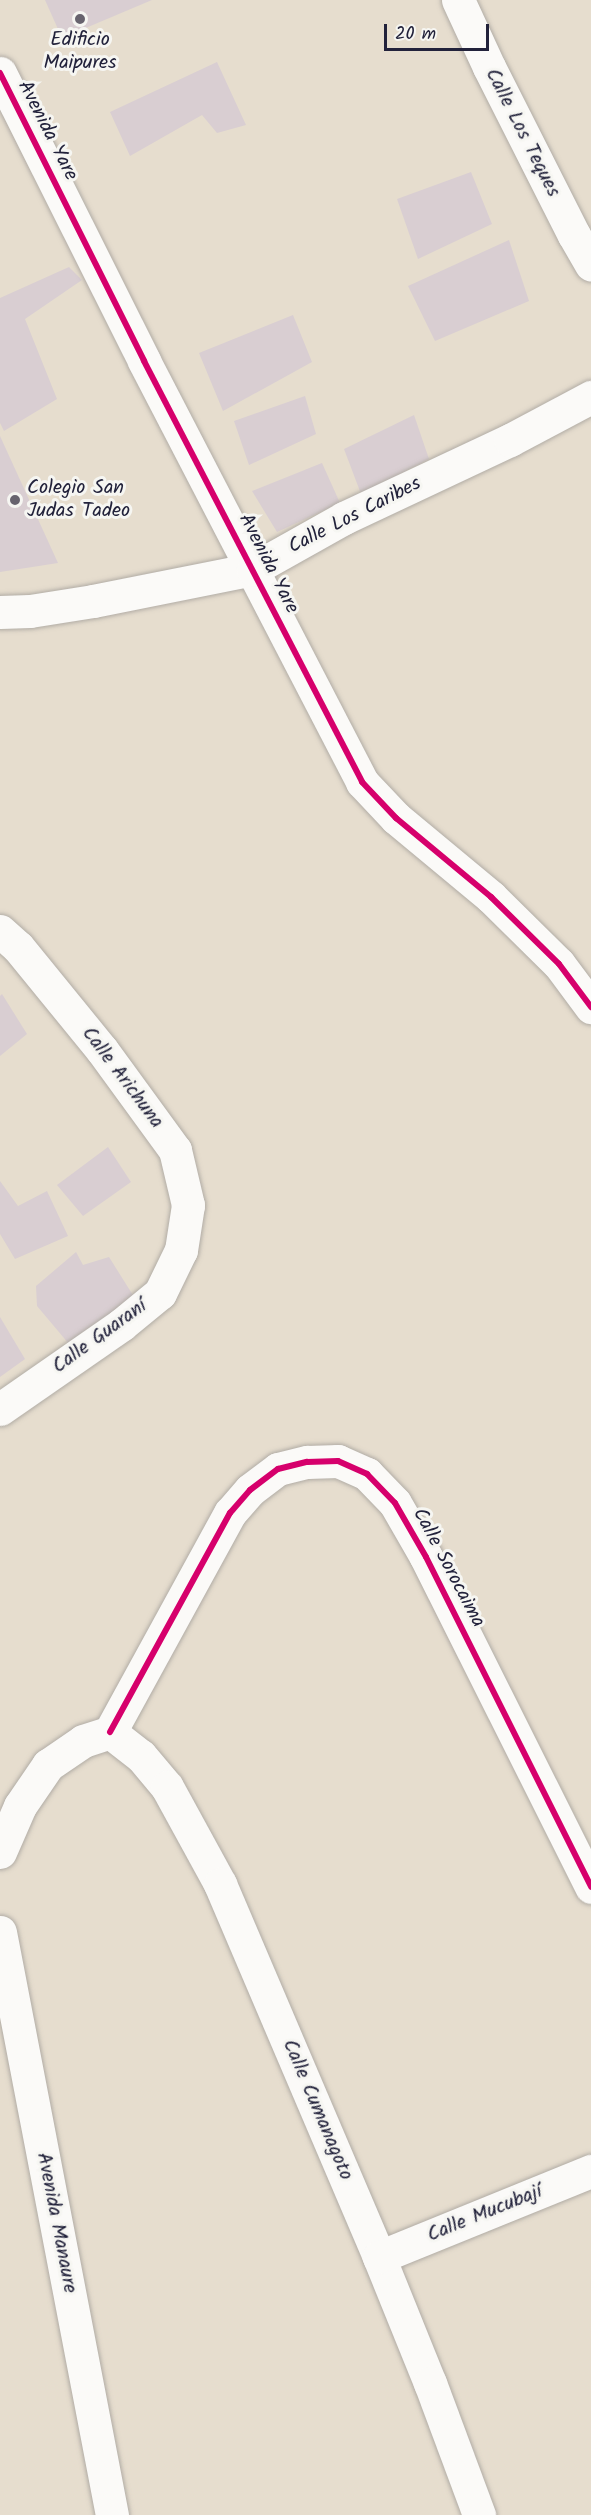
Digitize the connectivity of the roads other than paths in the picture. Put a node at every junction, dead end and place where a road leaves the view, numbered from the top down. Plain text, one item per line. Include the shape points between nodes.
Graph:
1 (458, 0) edge
2 (0, 73) edge
3 (591, 264) edge
4 (591, 397) edge
5 (253, 569) junction
6 (0, 612) edge
7 (0, 931) edge
8 (591, 1007) edge
9 (181, 1250) joint
10 (0, 1409) edge
11 (110, 1731) junction
12 (0, 1852) edge
13 (591, 1887) edge
14 (0, 1932) edge
15 (591, 2171) edge
16 (379, 2257) junction
17 (112, 2515) edge
18 (479, 2515) edge

1 - 3 street, Calle Los Teques
2 - 5 street, Avenida Yare via 144,362
4 - 5 street, Calle Los Caribes via 344,518
5 - 6 street, Calle Los Caribes via 93,601
5 - 8 street, Avenida Yare via 362,782 396,818 508,914 559,964
7 - 9 street, Calle Arichuna via 18,947 95,1041 175,1149 188,1205
9 - 10 street, Calle Guaraní via 160,1293 121,1325
11 - 12 street via 82,1742 48,1765 20,1806
11 - 13 street, Calle Sorocaima via 230,1513 250,1490 278,1469 307,1462 338,1461 367,1474 395,1503 426,1557
11 - 16 street, Calle Cumanagoto via 141,1756 167,1787 220,1884
14 - 17 street, Avenida Manaure
15 - 16 street, Calle Mucubají
16 - 18 street, Calle Cumanagoto

